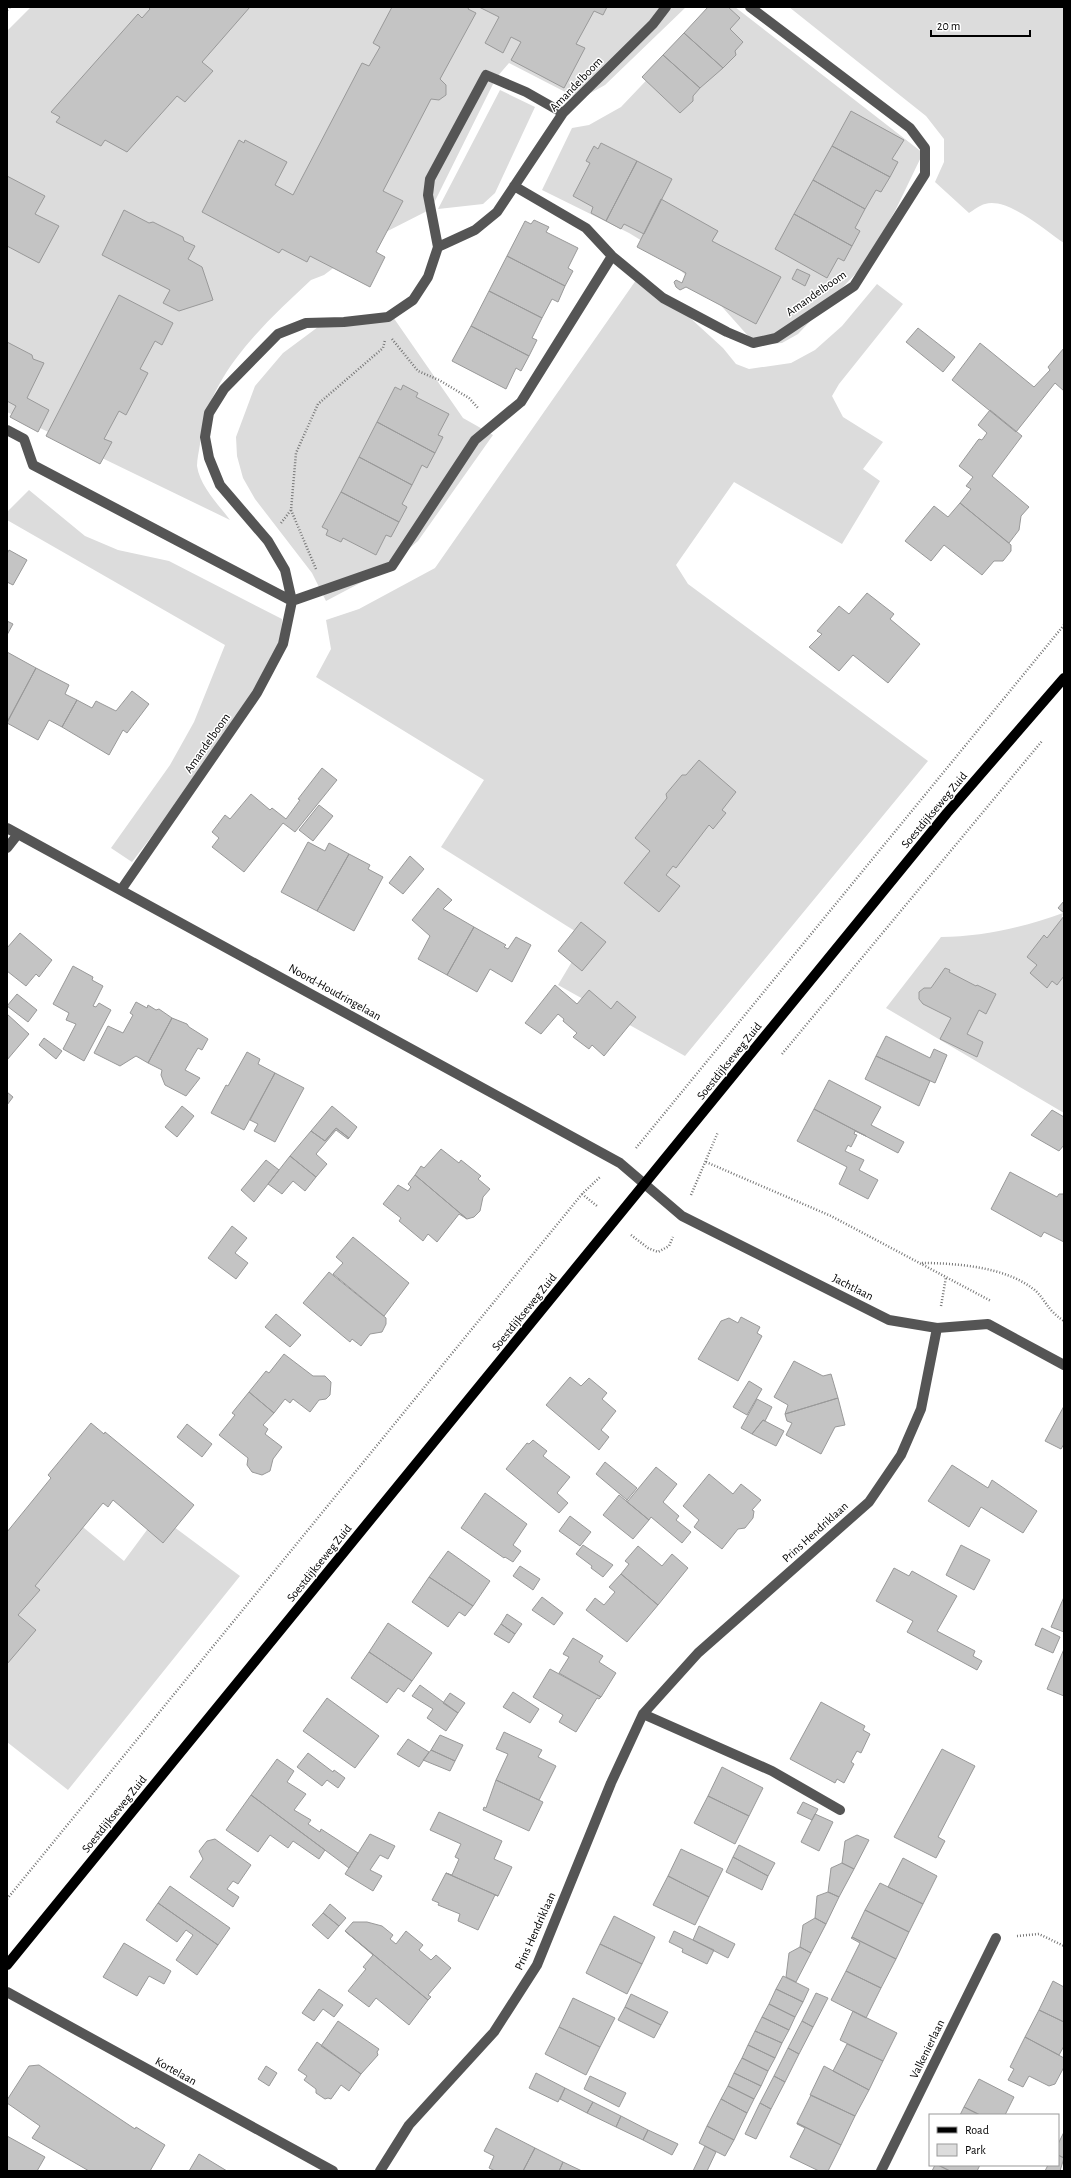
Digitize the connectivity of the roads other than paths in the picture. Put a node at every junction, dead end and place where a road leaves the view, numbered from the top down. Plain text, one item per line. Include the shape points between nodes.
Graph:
1 (666, 7) edge
2 (750, 7) edge
3 (563, 113) junction
4 (514, 186) junction
5 (438, 247) junction
6 (612, 256) junction
7 (7, 430) edge
8 (292, 601) junction
9 (1064, 678) edge
10 (7, 828) edge
11 (18, 834) junction
12 (7, 848) edge
13 (121, 890) junction
14 (647, 1184) junction
15 (937, 1328) junction
16 (1064, 1366) edge
17 (643, 1714) junction
18 (840, 1810) dead end
19 (996, 1938) road end
20 (7, 1965) edge
21 (7, 1992) edge
22 (333, 2171) edge
23 (380, 2171) edge
24 (881, 2171) edge

1 - 3 street, Amandelboom via 653,24
2 - 6 street, Amandelboom via 910,128 925,148 925,174 854,286 776,338 753,343 726,332 663,298
3 - 4 street, Amandelboom
3 - 5 street via 526,92 486,75 430,179 428,195
4 - 5 street, Amandelboom via 497,212 475,230
4 - 6 street, Amandelboom via 586,228
5 - 8 street via 428,277 413,300 388,317 306,323 278,334 224,389 209,413 205,437 209,458 220,485 268,541 285,570
6 - 8 street via 521,402 475,440 392,566
7 - 8 street via 24,439 33,465
8 - 13 street, Amandelboom via 283,644 257,693
9 - 14 main road, Soestdijkseweg Zuid via 947,814
10 - 11 street, Noord-Houdringelaan
11 - 12 street
11 - 13 street, Noord-Houdringelaan
13 - 14 street, Noord-Houdringelaan via 620,1163
14 - 15 street, Jachtlaan via 682,1216 889,1320
14 - 20 main road, Soestdijkseweg Zuid
15 - 16 street, Jachtlaan via 988,1324
15 - 17 street, Prins Hendriklaan via 921,1409 902,1455 869,1502 698,1653
17 - 18 street via 772,1771
17 - 23 street, Prins Hendriklaan via 611,1783 537,1965 494,2032 409,2125
19 - 24 street, Valkenierlaan
21 - 22 street, Kortelaan

